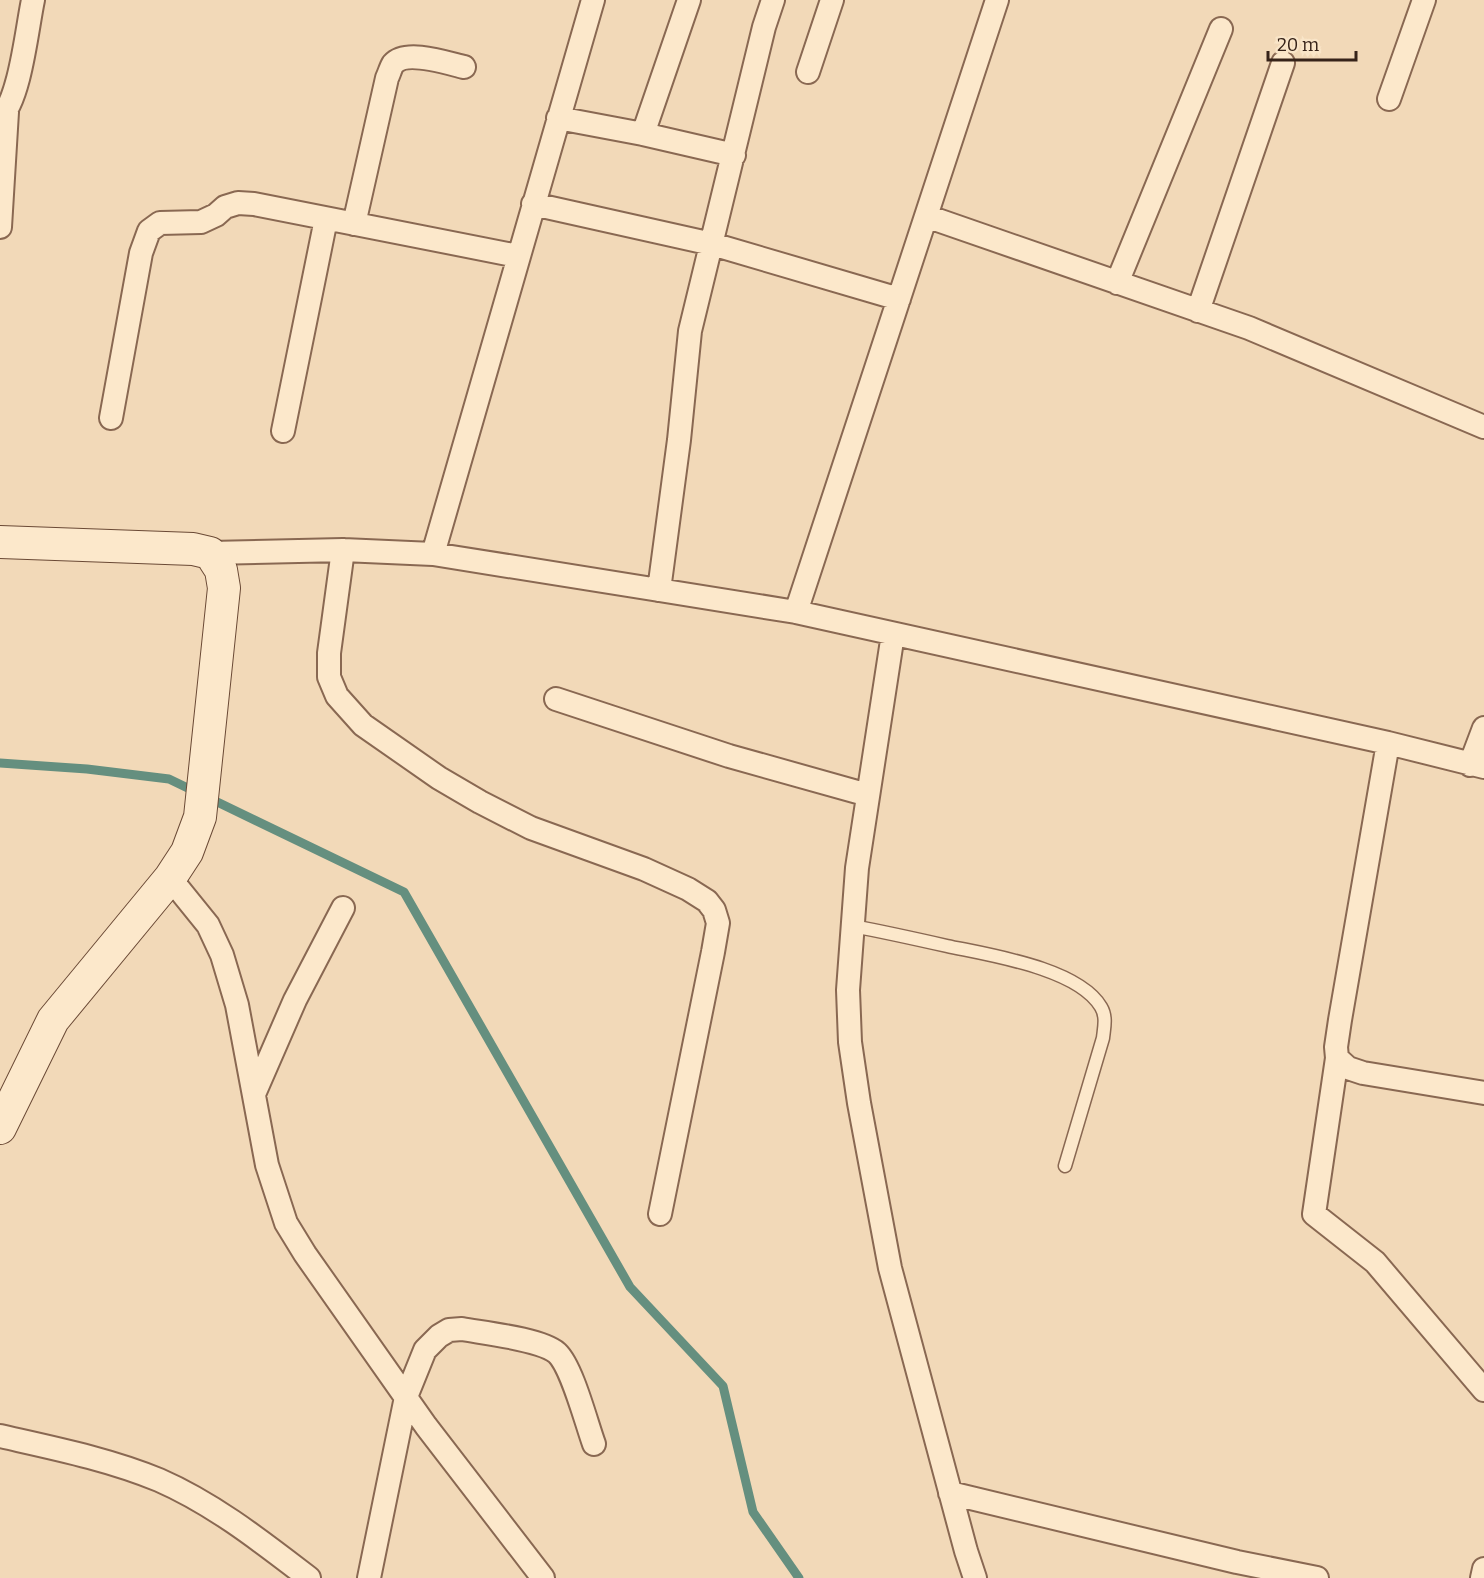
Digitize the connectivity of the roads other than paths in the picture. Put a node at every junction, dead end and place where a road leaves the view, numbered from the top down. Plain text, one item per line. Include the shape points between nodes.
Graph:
1 (33, 0) edge
2 (593, 0) edge
3 (689, 0) edge
4 (773, 0) edge
5 (832, 0) edge
6 (997, 0) edge
7 (1424, 0) edge
8 (1221, 29) dead end
9 (1283, 63) dead end
10 (464, 67) dead end
11 (808, 72) dead end
12 (1389, 99) dead end
13 (3, 115) edge
14 (558, 118) junction
15 (643, 134) junction
16 (734, 155) junction
17 (533, 204) junction
18 (926, 216) junction
19 (326, 219) junction
20 (354, 224) junction
21 (0, 227) edge
22 (712, 244) junction
23 (518, 256) junction
24 (1117, 283) junction
25 (899, 299) junction
26 (1198, 311) junction
27 (111, 418) dead end
28 (1484, 427) edge
29 (284, 431) dead end
30 (0, 542) edge
31 (343, 550) junction
32 (210, 553) junction
33 (433, 554) junction
34 (659, 590) junction
35 (796, 612) junction
36 (893, 634) junction
37 (556, 699) dead end
38 (1484, 728) edge
39 (1388, 743) junction
40 (1477, 766) edge
41 (868, 795) junction
42 (170, 878) junction
43 (343, 908) dead end
44 (853, 926) junction
45 (1337, 1058) junction
46 (1484, 1093) edge
47 (254, 1094) junction
48 (0, 1128) edge
49 (1065, 1166) dead end
50 (660, 1214) dead end
51 (1484, 1390) edge
52 (406, 1397) junction
53 (0, 1436) edge
54 (594, 1444) dead end
55 (950, 1493) junction
56 (1484, 1569) edge
57 (309, 1578) edge
58 (369, 1578) edge
59 (543, 1578) edge
60 (975, 1578) edge
61 (1317, 1578) edge
62 (1482, 1578) edge

1 - 13 street via 14,94
2 - 14 street
3 - 15 street
4 - 16 street
5 - 11 street
6 - 18 street
7 - 12 street
8 - 24 street
9 - 26 street
10 - 20 street via 418,57 405,57 394,64 387,78
13 - 21 street
14 - 15 street
14 - 17 street
15 - 16 street
16 - 22 street
17 - 22 street
17 - 23 street
18 - 24 street
18 - 25 street
19 - 20 street
19 - 27 street via 238,203 201,222 160,223 149,231 141,253
19 - 29 street
20 - 23 street
22 - 25 street
22 - 34 street via 690,331
23 - 33 street
24 - 26 street
25 - 35 street
26 - 28 street via 1249,328
30 - 32 street via 193,549
31 - 32 street
31 - 33 street
31 - 50 street via 329,677 337,696 363,725 480,802 531,828 688,889 714,910 718,923 713,952
32 - 42 street via 221,570 224,588 200,817 187,852
33 - 34 street
34 - 35 street
35 - 36 street
36 - 39 street
36 - 41 street
37 - 41 street via 729,756
38 - 40 street
39 - 40 street
39 - 45 street via 1340,1020
41 - 44 street
42 - 47 street via 208,925 222,955 237,1005
42 - 48 street via 53,1020
43 - 47 street via 295,1000
44 - 49 lane via 1041,969 1068,979 1096,999 1105,1019 1103,1038
44 - 55 street via 848,990 859,1103 890,1268
45 - 46 street via 1348,1068 1363,1073
45 - 51 street via 1314,1214 1375,1262
47 - 52 street via 267,1165 286,1223
52 - 54 street via 425,1350 449,1330 462,1329 543,1345 557,1353 567,1367
52 - 58 street
52 - 59 street
53 - 57 street via 87,1456 159,1480 213,1509
55 - 60 street
55 - 61 street
56 - 62 street

